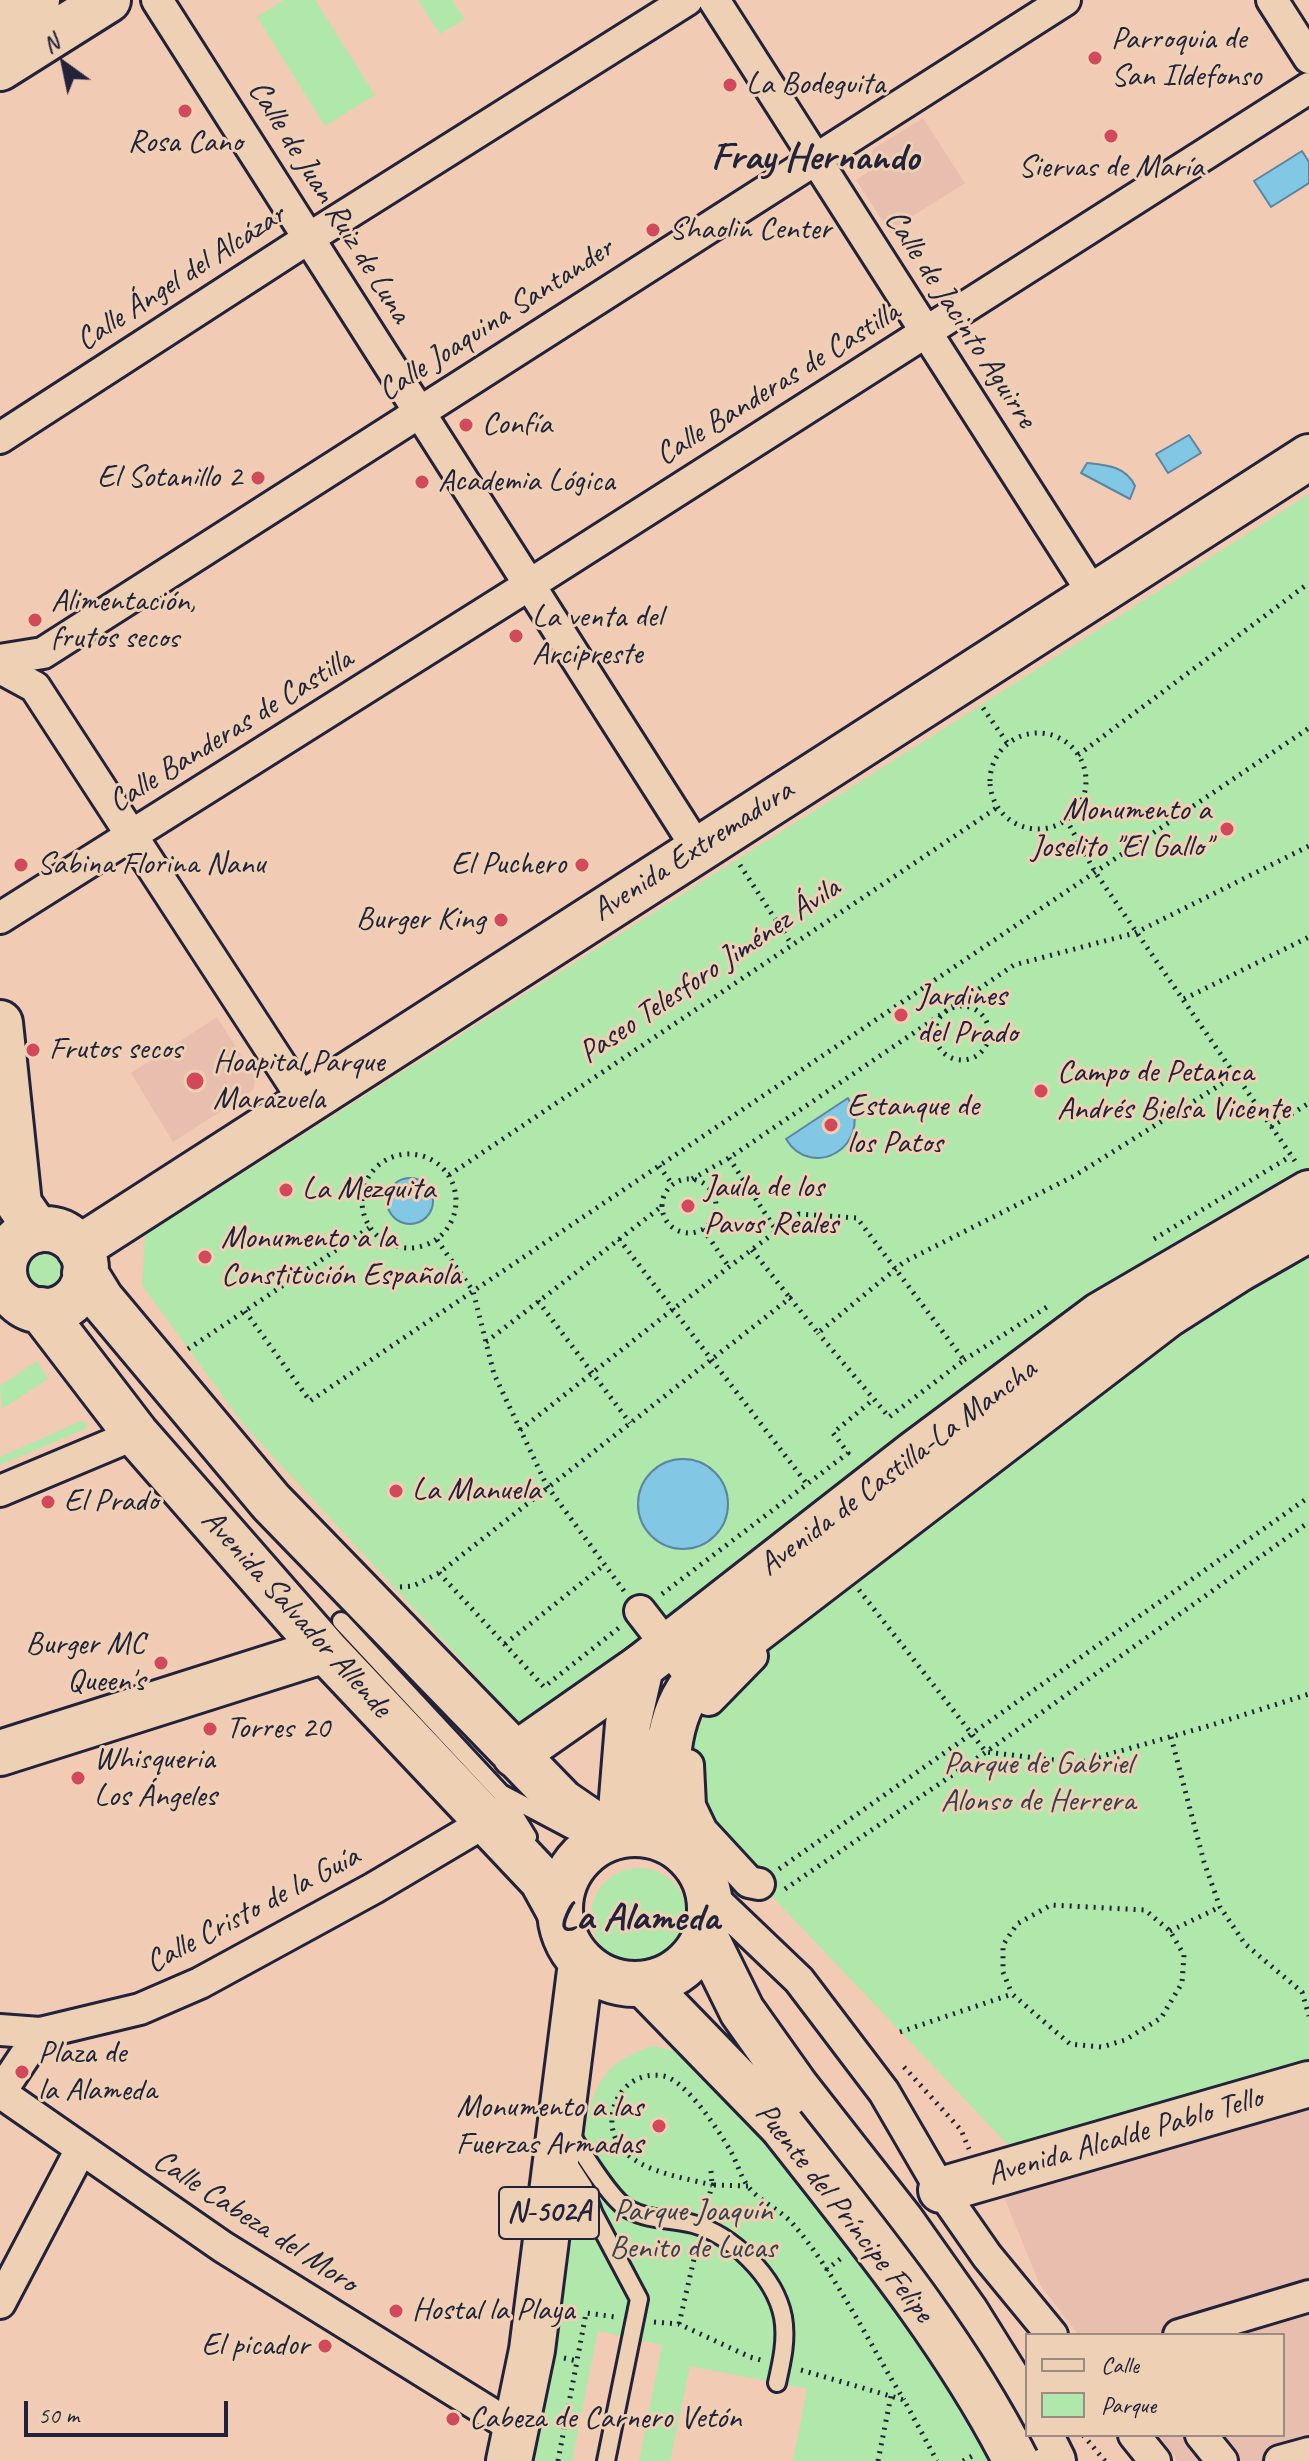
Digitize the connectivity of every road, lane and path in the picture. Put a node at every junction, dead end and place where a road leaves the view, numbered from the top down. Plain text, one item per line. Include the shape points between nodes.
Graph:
1 (37, 0) edge
2 (108, 0) edge
3 (157, 0) edge
4 (687, 0) edge
5 (714, 0) edge
6 (1065, 0) edge
7 (1272, 0) edge
8 (0, 24) edge
9 (1309, 58) edge
10 (0, 68) edge
11 (1309, 88) edge
12 (815, 159) junction
13 (309, 238) junction
14 (926, 333) junction
15 (419, 411) junction
16 (0, 438) edge
17 (1309, 457) edge
18 (1309, 583) edge
19 (529, 585) junction
20 (1094, 595) junction
21 (0, 660) edge
22 (0, 668) edge
23 (971, 674) junction
24 (1309, 728) edge
25 (1008, 744) junction
26 (1078, 755) junction
27 (998, 807) junction
28 (1066, 819) junction
29 (133, 836) junction
30 (709, 841) junction
31 (1309, 846) edge
32 (1095, 872) junction
33 (0, 918) edge
34 (1135, 933) junction
35 (1309, 937) edge
36 (792, 945) junction
37 (1184, 999) junction
38 (948, 1009) junction
39 (0, 1023) edge
40 (1236, 1075) junction
41 (305, 1102) junction
42 (1309, 1103) edge
43 (1271, 1127) junction
44 (729, 1158) junction
45 (659, 1166) junction
46 (449, 1175) junction
47 (692, 1179) junction
48 (1303, 1179) edge
49 (672, 1184) junction
50 (661, 1207) junction
51 (369, 1228) junction
52 (703, 1229) junction
53 (1309, 1229) edge
54 (776, 1230) junction
55 (619, 1239) junction
56 (437, 1240) junction
57 (752, 1250) junction
58 (82, 1260) junction
59 (729, 1267) junction
60 (896, 1269) junction
61 (14, 1277) edge
62 (473, 1291) junction
63 (790, 1298) junction
64 (538, 1301) junction
65 (672, 1310) junction
66 (245, 1311) junction
67 (1167, 1315) junction
68 (818, 1333) junction
69 (1108, 1336) dead end
70 (486, 1342) junction
71 (188, 1349) dead end
72 (711, 1361) junction
73 (592, 1373) junction
74 (874, 1399) junction
75 (630, 1423) junction
76 (520, 1430) junction
77 (136, 1434) junction
78 (807, 1484) junction
79 (547, 1486) junction
80 (0, 1491) edge
81 (1309, 1497) edge
82 (1309, 1522) edge
83 (604, 1565) junction
84 (803, 1567) junction
85 (439, 1573) junction
86 (854, 1583) joint
87 (395, 1588) dead end
88 (640, 1611) junction
89 (333, 1636) junction
90 (505, 1644) junction
91 (654, 1657) junction
92 (702, 1691) junction
93 (1309, 1694) edge
94 (971, 1732) junction
95 (1171, 1737) junction
96 (986, 1752) junction
97 (0, 1753) edge
98 (647, 1761) dead end
99 (501, 1790) junction
100 (628, 1837) junction
101 (766, 1891) junction
102 (710, 1895) junction
103 (561, 1901) junction
104 (1220, 1907) junction
105 (1170, 1931) junction
106 (706, 1938) junction
107 (581, 1963) junction
108 (645, 1985) junction
109 (1012, 1994) junction
110 (1309, 2016) edge
111 (0, 2030) edge
112 (900, 2032) dead end
113 (40, 2033) junction
114 (898, 2060) dead end
115 (1309, 2084) edge
116 (0, 2093) edge
117 (789, 2106) junction
118 (559, 2133) junction
119 (81, 2149) junction
120 (711, 2171) dead end
121 (712, 2185) junction
122 (961, 2185) junction
123 (748, 2186) junction
124 (701, 2228) junction
125 (1309, 2296) edge
126 (0, 2303) edge
127 (635, 2320) junction
128 (679, 2324) junction
129 (1050, 2333) edge
130 (1186, 2333) edge
131 (532, 2350) junction
132 (577, 2361) junction
133 (781, 2364) junction
134 (777, 2383) dead end
135 (891, 2396) junction
136 (904, 2400) junction
137 (1025, 2408) edge
138 (1041, 2437) edge
139 (1085, 2437) edge
140 (1136, 2437) edge
141 (1203, 2437) edge
142 (513, 2445) edge
143 (1309, 2453) edge
144 (558, 2461) edge
145 (606, 2461) edge
146 (878, 2461) edge
147 (937, 2461) edge
148 (1016, 2461) edge
149 (1053, 2461) edge
150 (1105, 2461) edge
151 (1155, 2461) edge
152 (1222, 2461) edge
153 (1280, 2461) edge

1 - 8 main road
2 - 10 main road
3 - 13 street, Calle de Juan Ruiz de Luna
4 - 13 street, Calle Ángel del Alcázar
5 - 12 street, Calle de Jacinto Aguirre
6 - 12 street, Calle Joaquina Santander
7 - 9 street
11 - 14 street, Calle Banderas de Castilla
12 - 14 street, Calle de Jacinto Aguirre
12 - 15 street, Calle Joaquina Santander
13 - 15 street, Calle de Juan Ruiz de Luna
13 - 16 street, Calle Ángel del Alcázar
14 - 19 street, Calle Banderas de Castilla
14 - 20 street, Calle de Jacinto Aguirre
15 - 19 street, Calle de Juan Ruiz de Luna
15 - 21 street, Calle Joaquina Santander via 43,653
17 - 20 main road, Avenida Extremadura
18 - 26 path
19 - 29 street, Calle Banderas de Castilla
19 - 30 street, Calle de Juan Ruiz de Luna
20 - 23 main road, Avenida Extremadura
22 - 29 street via 35,687
23 - 25 path via 981,705
23 - 30 main road, Avenida Extremadura
24 - 32 path
25 - 26 path via 1045,734
25 - 27 path via 992,767 992,795
26 - 28 path via 1086,782 1077,809
27 - 28 path via 1029,828 1042,829
27 - 36 path, Paseo Telesforo Jiménez Ávila
28 - 32 path
29 - 33 street, Calle Banderas de Castilla
29 - 41 street
30 - 36 path
30 - 41 main road, Avenida Extremadura
31 - 34 path
32 - 34 path
32 - 45 path
34 - 37 path
34 - 38 path via 1014,965
35 - 37 path
36 - 46 path, Paseo Telesforo Jiménez Ávila
37 - 40 path
38 - 38 path via 935,1027 940,1049 953,1059 976,1056 989,1035 986,1019 965,1006
38 - 44 path
39 - 61 main road, Avenida Salvador Allende via 19,1204
40 - 43 path
40 - 60 path via 1074,1176
41 - 58 main road, Avenida Extremadura
42 - 43 path
43 - 48 path
44 - 47 path
44 - 54 path
45 - 49 path
45 - 62 path
46 - 51 path via 438,1164 411,1154 382,1162 371,1172 361,1199
46 - 56 path via 457,1202 448,1229
47 - 49 path
47 - 52 path via 707,1186 715,1200 714,1216
48 - 84 main road, Avenida de Castilla-La Mancha via 1100,1315
49 - 50 path
50 - 52 path via 679,1232
50 - 55 path
51 - 56 path via 393,1247 424,1247
51 - 66 path
52 - 59 path
53 - 67 main road, Avenida de Castilla-La Mancha
54 - 57 path
54 - 60 path via 799,1214 857,1218
55 - 64 path
55 - 65 path
56 - 62 path
57 - 59 path
57 - 63 path
58 - 61 main road via 63,1233
58 - 61 main road, Avenida Extremadura via 82,1285 60,1307
58 - 99 main road, Avenida Salvador Allende via 101,1299
59 - 65 path
60 - 68 path
60 - 74 path via 964,1360 889,1417
61 - 77 main road, Avenida Salvador Allende
62 - 66 path via 310,1401
62 - 70 path
63 - 68 path
63 - 72 path
64 - 70 path
64 - 73 path
65 - 72 path
65 - 73 path
66 - 71 path
67 - 69 lane
67 - 84 main road, Avenida de Castilla-La Mancha
68 - 74 path
70 - 76 path via 494,1374
72 - 75 path
72 - 78 path
73 - 75 path
73 - 76 path
74 - 78 path via 833,1433 848,1453
75 - 79 path
76 - 79 path
77 - 80 street
77 - 89 main road, Avenida Salvador Allende
78 - 88 path
79 - 83 path
79 - 85 path
81 - 94 path
82 - 96 path
83 - 88 path
83 - 90 path
84 - 91 main road, Avenida de Castilla-La Mancha
84 - 92 main road, Avenida de Castilla-La Mancha
85 - 87 path
85 - 90 path
86 - 92 street via 835,1590
86 - 94 path
88 - 90 path via 544,1687
88 - 91 street
89 - 97 main road
89 - 99 main road, Avenida Salvador Allende
91 - 92 street
91 - 99 main road, Avenida de Castilla-La Mancha
91 - 100 main road via 628,1724
92 - 100 main road, Avenida de Castilla-La Mancha via 678,1709 670,1740 668,1808
92 - 101 street via 687,1755 690,1806 702,1831 749,1882
93 - 95 path
94 - 96 path
94 - 101 path
95 - 96 path via 1078,1763
95 - 104 path
96 - 101 path
98 - 100 lane via 646,1810
99 - 100 main road, Avenida Salvador Allende via 562,1802
99 - 103 main road, Avenida Salvador Allende via 542,1880
99 - 113 street, Calle Cristo de la Guía via 374,1888 200,1983 140,2009
100 - 102 main road via 697,1864
100 - 103 main road via 582,1855 570,1871
102 - 106 main road
102 - 122 street via 799,1980
103 - 107 main road via 565,1939
104 - 105 path
104 - 110 path via 1245,1944 1302,1992
105 - 109 path via 1145,1910 1051,1905 1017,1924 1003,1945 1003,1972
105 - 109 path via 1184,1955 1182,1983 1161,2018 1125,2040 1102,2047 1070,2044
106 - 108 main road via 692,1960 671,1977
106 - 117 main road, Puente del Príncipe Felipe
107 - 108 main road via 600,1977
107 - 118 main road, N-502A
108 - 117 main road, Puente del Príncipe Felipe
109 - 112 path
111 - 113 street
113 - 116 street
114 - 122 path via 961,2130
115 - 122 main road, Avenida Alcalde Pablo Tello
116 - 119 street, Calle Cabeza del Moro
117 - 137 main road, Puente del Príncipe Felipe via 901,2221
117 - 148 main road, Puente del Príncipe Felipe, bridge via 996,2422
118 - 124 lane via 626,2208
118 - 127 lane via 639,2299
118 - 131 main road, N-502A
119 - 126 street
119 - 142 street, Calle Cabeza del Moro
120 - 121 path
121 - 123 path
121 - 123 path via 647,2166 625,2153 610,2120 621,2092 654,2075 683,2086 730,2150
121 - 124 path
122 - 129 street via 987,2256
123 - 136 path via 793,2223
124 - 128 path
124 - 133 lane via 731,2241 764,2274 783,2315
125 - 130 street
127 - 128 path
127 - 132 path via 586,2313
127 - 145 lane
128 - 133 path via 750,2357
131 - 132 path
131 - 142 main road, N-502A
132 - 144 path
133 - 134 lane
133 - 135 path
135 - 136 path
135 - 146 path
136 - 147 path
138 - 149 main road
139 - 150 path
140 - 151 street
141 - 152 street
143 - 153 street

